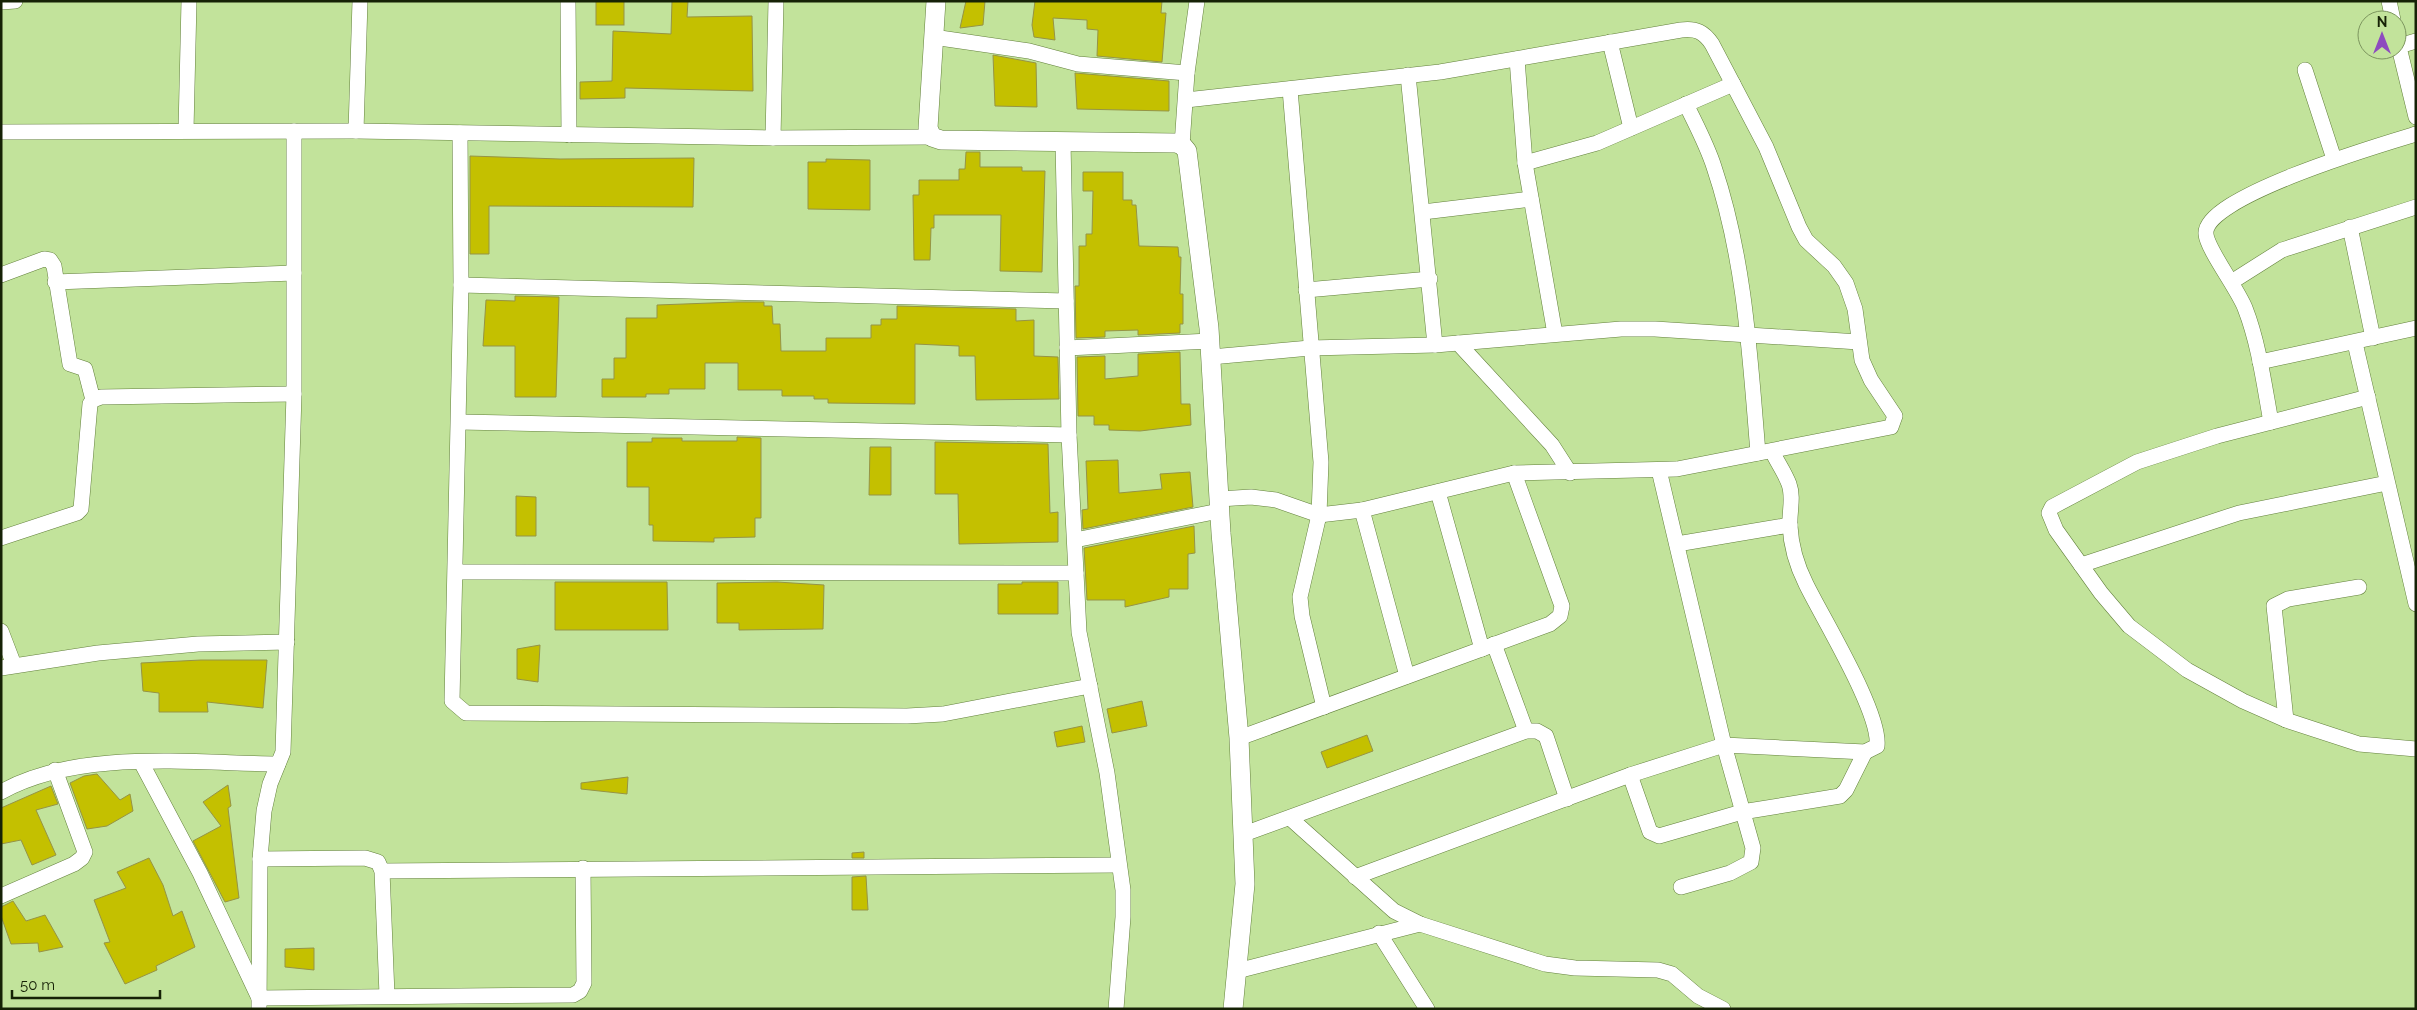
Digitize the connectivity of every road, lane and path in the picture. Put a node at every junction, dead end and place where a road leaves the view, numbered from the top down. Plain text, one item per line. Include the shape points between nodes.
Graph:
1 (15, 1) edge
2 (189, 1) edge
3 (360, 1) edge
4 (568, 1) edge
5 (776, 1) edge
6 (936, 1) edge
7 (1197, 1) edge
8 (1, 2) edge
9 (933, 37) junction
10 (1610, 42) junction
11 (1517, 58) junction
12 (2402, 60) edge
13 (2305, 70) dead end
14 (1188, 73) junction
15 (1408, 76) junction
16 (1733, 84) junction
17 (1290, 89) junction
18 (1186, 100) junction
19 (1686, 104) junction
20 (2416, 117) edge
21 (1631, 128) junction
22 (186, 130) junction
23 (294, 131) junction
24 (356, 131) junction
25 (1, 132) edge
26 (460, 133) junction
27 (2416, 134) edge
28 (569, 135) junction
29 (932, 137) junction
30 (774, 138) junction
31 (1063, 142) junction
32 (1182, 145) junction
33 (2334, 159) junction
34 (1525, 163) junction
35 (1531, 199) junction
36 (2416, 207) edge
37 (1423, 212) junction
38 (2350, 227) junction
39 (294, 273) junction
40 (1, 275) edge
41 (1430, 279) junction
42 (55, 282) junction
43 (2232, 282) junction
44 (461, 285) junction
45 (1306, 290) junction
46 (1066, 301) junction
47 (2416, 328) edge
48 (1555, 334) junction
49 (1748, 335) junction
50 (2373, 338) junction
51 (1859, 342) junction
52 (2355, 342) junction
53 (1458, 343) junction
54 (1436, 345) junction
55 (1067, 348) junction
56 (1310, 348) junction
57 (1210, 349) junction
58 (2260, 362) junction
59 (294, 394) junction
60 (2368, 398) junction
61 (93, 400) junction
62 (459, 422) junction
63 (2271, 422) junction
64 (1069, 435) junction
65 (1765, 452) junction
66 (1659, 470) junction
67 (1514, 473) junction
68 (1570, 473) junction
69 (2387, 483) junction
70 (1438, 492) junction
71 (1219, 505) junction
72 (1362, 510) junction
73 (1319, 515) junction
74 (1790, 525) junction
75 (1, 538) edge
76 (1074, 540) junction
77 (1677, 544) junction
78 (2081, 565) junction
79 (456, 572) junction
80 (1076, 573) junction
81 (2359, 587) dead end
82 (2416, 604) edge
83 (1, 631) edge
84 (287, 642) junction
85 (1488, 647) junction
86 (8, 666) edge
87 (1407, 676) junction
88 (1090, 686) junction
89 (1324, 707) junction
90 (2286, 720) junction
91 (1526, 731) junction
92 (1239, 738) junction
93 (1724, 745) junction
94 (2416, 749) edge
95 (1865, 752) junction
96 (141, 762) junction
97 (278, 764) junction
98 (55, 770) junction
99 (1630, 775) junction
100 (1, 792) edge
101 (1567, 800) junction
102 (1742, 812) junction
103 (1290, 818) junction
104 (1244, 834) junction
105 (260, 859) junction
106 (1119, 865) junction
107 (583, 868) junction
108 (382, 871) junction
109 (1356, 877) junction
110 (1681, 887) dead end
111 (1, 896) edge
112 (1420, 924) junction
113 (1379, 933) junction
114 (1237, 971) junction
115 (387, 995) junction
116 (259, 1003) edge
117 (1116, 1009) edge
118 (1233, 1009) edge
119 (1427, 1009) edge
120 (1723, 1009) edge

1 - 8 street
2 - 22 street
3 - 24 street
4 - 28 street
5 - 30 street
6 - 9 street
7 - 14 street
9 - 14 street via 1029,51 1078,64
9 - 29 street via 928,128
10 - 11 street
10 - 16 street via 1697,30 1707,36
10 - 21 street
11 - 15 street
11 - 34 street
12 - 20 street
13 - 33 street
14 - 18 street
15 - 17 street
15 - 37 street
16 - 19 street
16 - 51 street via 1766,147 1806,240 1834,266 1846,283 1855,309
17 - 18 street
17 - 45 street
18 - 32 street
19 - 21 street
19 - 49 street via 1714,166 1736,244
21 - 34 street via 1597,143
22 - 23 street
22 - 25 street
23 - 24 street
23 - 39 street
24 - 26 street
26 - 28 street
26 - 44 street
27 - 33 street
28 - 30 street
29 - 30 street
29 - 31 street via 941,140
31 - 32 street
31 - 46 street
32 - 57 street via 1186,151
33 - 43 street via 2289,176 2209,221 2205,233
34 - 35 street
35 - 37 street
35 - 48 street
36 - 38 street
37 - 41 street
38 - 43 street via 2282,250
38 - 50 street
39 - 42 street
39 - 59 street
40 - 42 street via 44,259 50,260 54,266
41 - 45 street
41 - 54 street
42 - 61 street via 70,364 85,369
43 - 58 street via 2245,308
44 - 46 street
44 - 62 street
45 - 56 street
46 - 55 street
47 - 50 street
48 - 49 street via 1655,329
48 - 53 street
49 - 51 street
49 - 65 street
50 - 52 street
51 - 65 street via 1862,360 1871,380 1895,416 1891,427
52 - 58 street
52 - 60 street
53 - 54 street
53 - 68 street via 1561,456
54 - 56 street
55 - 57 street
55 - 64 street
56 - 57 street
56 - 73 street via 1321,462
57 - 71 street
58 - 63 street
59 - 61 street
59 - 84 street
60 - 63 street
60 - 69 street
61 - 75 street via 90,404 81,509
62 - 64 street
62 - 79 street
63 - 78 street via 2137,462 2052,507 2053,524
64 - 76 street
65 - 66 street
65 - 74 street via 1789,485 1792,501
66 - 68 street
66 - 77 street
67 - 68 street
67 - 70 street
67 - 85 street via 1562,606 1560,616 1550,624
69 - 78 street via 2239,512
69 - 82 street
70 - 72 street
70 - 85 street
71 - 73 street via 1250,497 1276,500
71 - 76 street
71 - 92 street
72 - 73 street
72 - 87 street
73 - 89 street via 1300,597
74 - 77 street
74 - 95 street via 1795,557 1805,583 1876,725 1877,746
76 - 80 street
77 - 93 street
78 - 90 street via 2130,626 2187,670
79 - 80 street
79 - 88 street via 452,701 466,713 907,716 943,714
80 - 88 street via 1079,632
81 - 90 street via 2288,599 2274,606
83 - 86 street
84 - 86 street via 98,653
84 - 97 street via 283,752
85 - 87 street
85 - 91 street
87 - 89 street
88 - 106 street
89 - 92 street
90 - 94 street via 2359,744
91 - 101 street via 1537,730 1546,736
91 - 103 street
92 - 104 street
93 - 95 street
93 - 99 street
93 - 102 street
95 - 102 street via 1840,796
96 - 97 street
96 - 98 street via 87,764
96 - 116 street via 200,873
97 - 105 street via 264,812
98 - 100 street
98 - 111 street via 84,852 82,858
99 - 101 street
99 - 102 street via 1650,832 1654,835
101 - 109 street
102 - 110 street via 1753,848 1751,862 1730,873
103 - 104 street
103 - 109 street
104 - 114 street via 1245,884
105 - 108 street via 365,858 378,862
105 - 116 street
106 - 107 street
106 - 117 street via 1123,917
107 - 108 street
107 - 115 street via 584,983 573,995
108 - 115 street
109 - 112 street via 1394,911
112 - 113 street
112 - 120 street via 1545,964 1658,970 1672,974 1698,996
113 - 114 street
113 - 119 street
114 - 118 street
115 - 116 street

